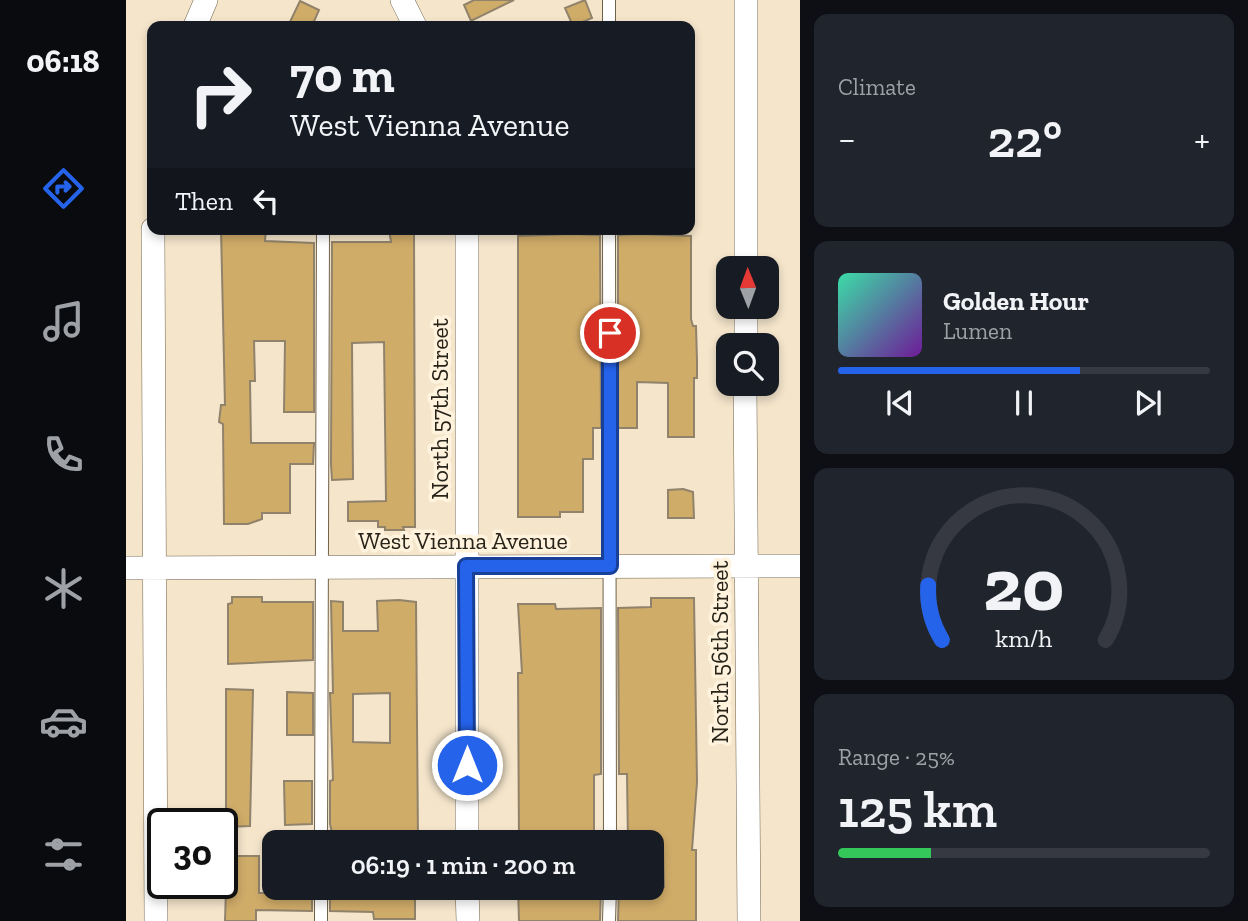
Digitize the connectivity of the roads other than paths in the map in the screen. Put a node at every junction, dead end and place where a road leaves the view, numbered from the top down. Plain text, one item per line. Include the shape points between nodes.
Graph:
1 (206, 0) edge
2 (402, 0) edge
3 (609, 0) edge
4 (746, 0) edge
5 (197, 21) edge
6 (412, 21) edge
7 (609, 21) edge
8 (153, 235) edge
9 (323, 235) edge
10 (467, 235) edge
11 (609, 235) edge
12 (746, 256) edge
13 (746, 396) edge
14 (466, 566) junction
15 (610, 566) junction
16 (745, 566) junction
17 (800, 566) edge
18 (126, 568) edge
19 (155, 568) junction
20 (321, 568) junction
21 (321, 830) edge
22 (467, 830) edge
23 (610, 830) edge
24 (321, 900) edge
25 (467, 900) edge
26 (610, 900) edge
27 (156, 921) edge
28 (321, 921) edge
29 (468, 921) edge
30 (610, 921) edge
31 (748, 921) edge

1 - 5 street
2 - 6 street
3 - 7 lane
4 - 12 street
8 - 19 street
9 - 20 lane
10 - 14 street, North 57th Street
11 - 15 lane
13 - 16 street, North 56th Street
14 - 15 street, West Vienna Avenue
14 - 20 street, West Vienna Avenue
14 - 22 street, North 57th Street
15 - 16 street, West Vienna Avenue
15 - 23 lane
16 - 17 street, West Vienna Avenue
16 - 31 street, North 56th Street
18 - 19 street, West Vienna Avenue
19 - 20 street, West Vienna Avenue
19 - 27 street
20 - 21 lane
24 - 28 lane
25 - 29 street
26 - 30 lane

